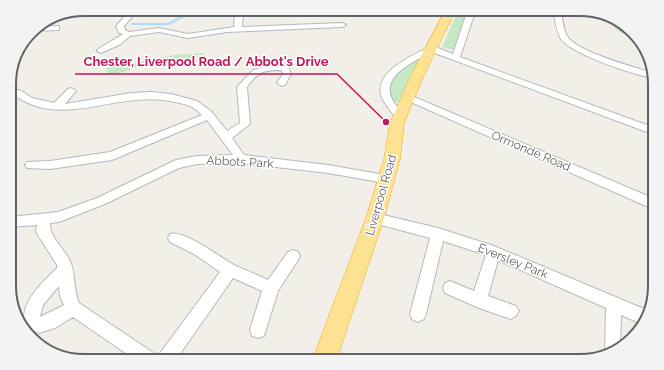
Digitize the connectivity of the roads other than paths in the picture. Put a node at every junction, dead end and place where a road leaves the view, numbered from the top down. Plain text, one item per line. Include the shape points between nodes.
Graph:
1 (129, 16) edge
2 (240, 16) edge
3 (448, 16) edge
4 (470, 16) edge
5 (559, 16) edge
6 (342, 25) dead end
7 (45, 28) edge
8 (56, 28) dead end
9 (238, 30) junction
10 (128, 34) junction
11 (432, 49) junction
12 (101, 51) dead end
13 (456, 57) junction
14 (647, 74) edge
15 (282, 83) dead end
16 (71, 91) dead end
17 (17, 92) dead end
18 (407, 97) junction
19 (56, 107) junction
20 (208, 116) junction
21 (400, 116) junction
22 (648, 129) edge
23 (225, 136) junction
24 (241, 159) junction
25 (31, 165) dead end
26 (385, 179) junction
27 (648, 202) edge
28 (375, 218) junction
29 (44, 219) junction
30 (16, 221) edge
31 (438, 234) junction
32 (175, 238) dead end
33 (494, 252) junction
34 (293, 256) dead end
35 (65, 270) junction
36 (230, 270) junction
37 (271, 288) junction
38 (450, 288) dead end
39 (479, 301) junction
40 (614, 304) junction
41 (74, 308) junction
42 (511, 311) dead end
43 (418, 314) dead end
44 (641, 316) edge
45 (258, 330) dead end
46 (612, 346) edge
47 (142, 354) edge
48 (170, 354) edge
49 (326, 354) edge

1 - 10 street via 120,26 122,31
2 - 9 street
3 - 11 highway, Liverpool Road
4 - 13 street
5 - 14 street via 566,41 589,54
6 - 9 street
7 - 8 street
9 - 10 street via 188,36 160,30
10 - 12 street
11 - 13 street
11 - 18 highway, Liverpool Road
11 - 21 street via 399,66 386,83 386,95
13 - 22 street
15 - 23 street via 290,66 266,67 253,72 242,87 245,124
16 - 19 street
17 - 19 street via 37,104
18 - 21 highway, Liverpool Road
18 - 27 street, Ormonde Road
19 - 20 street via 81,106 145,95 170,97 194,103
20 - 23 street
20 - 25 street via 112,156 50,165
21 - 26 highway, Liverpool Road via 392,159
23 - 24 street
24 - 26 street, Abbots Park via 328,169
24 - 29 street, Abbots Park via 197,160 176,164 101,201 59,217
26 - 28 highway, Liverpool Road
28 - 31 street, Eversley Park
28 - 49 highway, Liverpool Road
29 - 30 street, Abbots Park
29 - 35 street via 43,231 64,264
31 - 33 street, Eversley Park
31 - 43 street
32 - 36 street
33 - 39 street
33 - 40 street, Eversley Park
34 - 37 street
35 - 41 street via 68,296
35 - 41 street via 37,302 30,314 32,322 39,325 49,322
36 - 37 street
36 - 48 street
37 - 45 street
38 - 39 street
39 - 42 street
40 - 44 street, Eversley Park
40 - 46 street
41 - 47 street

